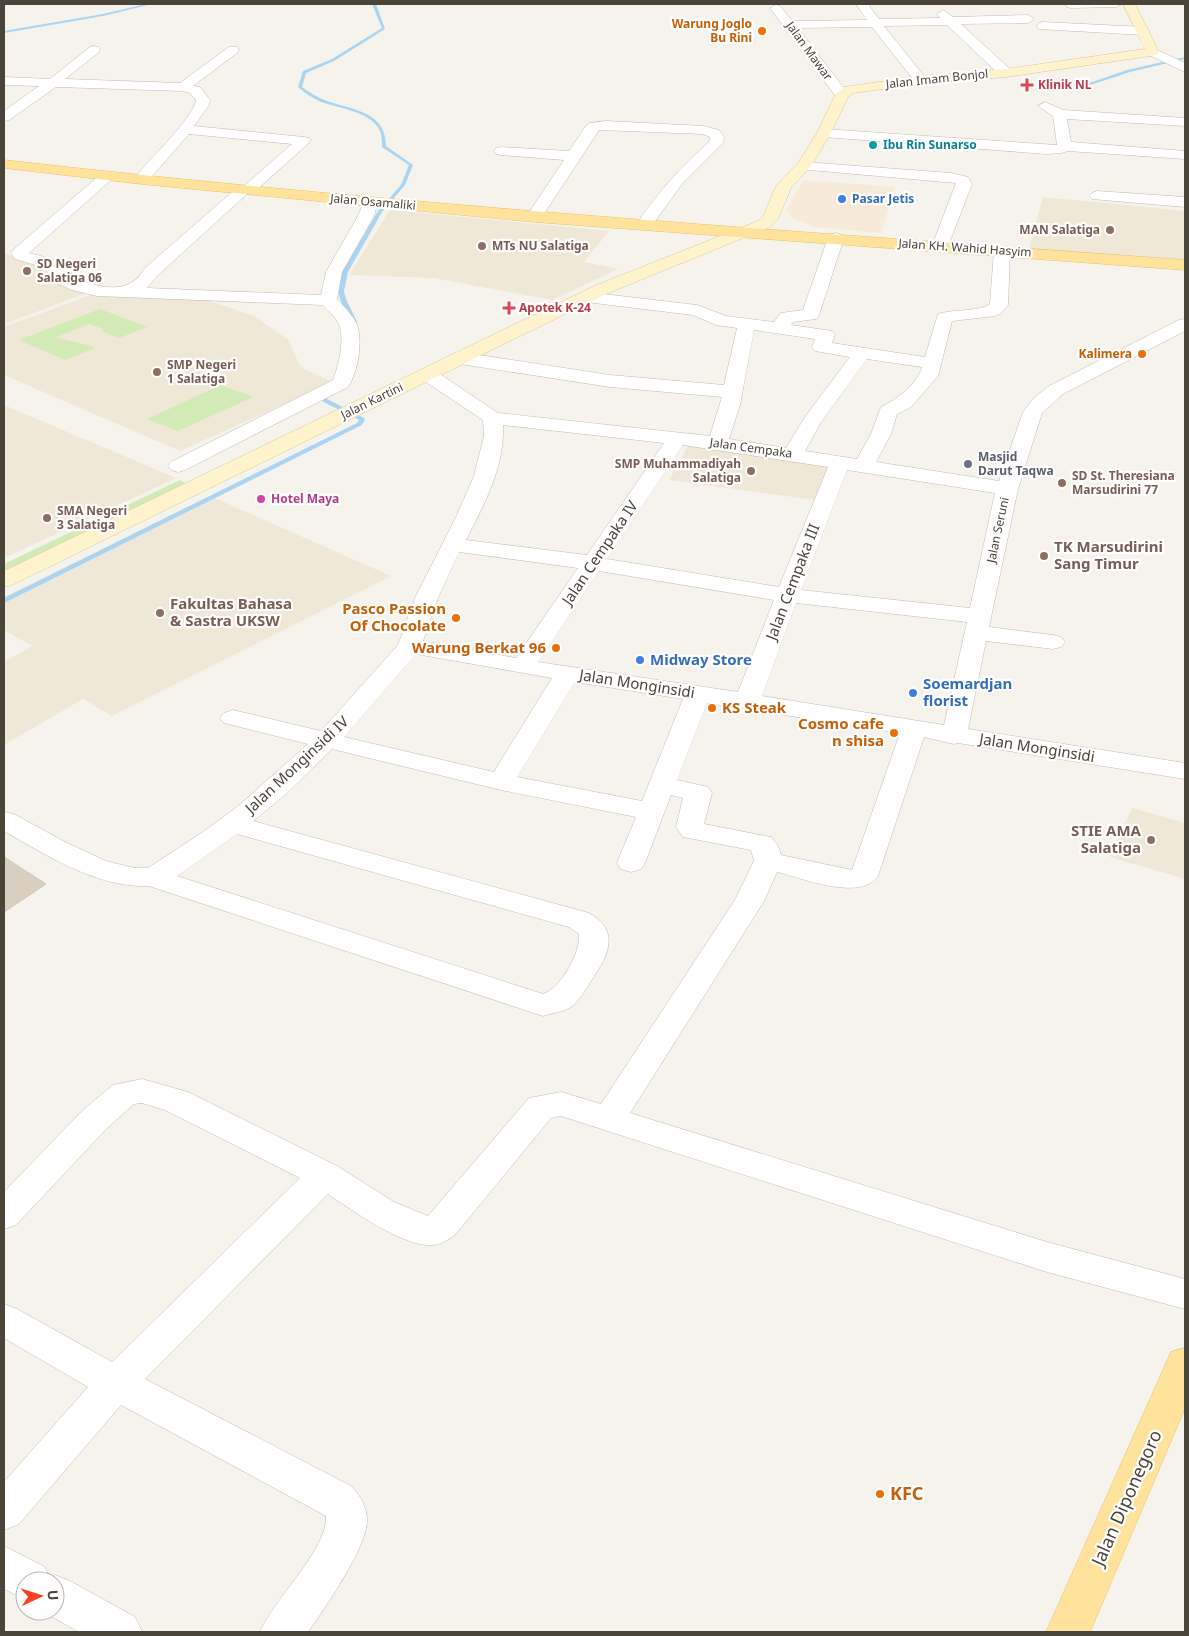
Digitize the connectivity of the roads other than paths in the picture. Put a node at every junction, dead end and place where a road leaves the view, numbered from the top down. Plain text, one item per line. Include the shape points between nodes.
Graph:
1 (862, 4) edge
2 (1071, 4) edge
3 (1122, 4) edge
4 (776, 8) dead end
5 (978, 10) dead end
6 (1028, 18) dead end
7 (991, 20) junction
8 (951, 21) junction
9 (874, 23) junction
10 (791, 25) junction
11 (1043, 26) dead end
12 (1001, 31) dead end
13 (1144, 31) junction
14 (987, 37) dead end
15 (950, 38) dead end
16 (969, 38) junction
17 (905, 39) dead end
18 (868, 40) dead end
19 (887, 40) junction
20 (802, 41) junction
21 (821, 41) dead end
22 (94, 50) dead end
23 (232, 50) dead end
24 (1172, 60) edge
25 (1006, 73) junction
26 (921, 80) junction
27 (4, 81) edge
28 (53, 82) junction
29 (183, 87) junction
30 (842, 95) junction
31 (1045, 106) dead end
32 (1060, 114) junction
33 (4, 117) edge
34 (1185, 122) edge
35 (184, 129) junction
36 (824, 133) junction
37 (1064, 146) junction
38 (501, 151) dead end
39 (1185, 154) edge
40 (574, 156) junction
41 (4, 164) edge
42 (804, 166) junction
43 (106, 177) junction
44 (141, 180) junction
45 (245, 190) junction
46 (1097, 196) dead end
47 (1185, 202) edge
48 (373, 203) junction
49 (534, 217) junction
50 (644, 225) junction
51 (744, 232) junction
52 (836, 238) junction
53 (940, 246) junction
54 (1002, 251) junction
55 (1185, 265) edge
56 (124, 293) junction
57 (586, 297) junction
58 (328, 300) junction
59 (747, 324) junction
60 (1185, 324) edge
61 (779, 328) junction
62 (862, 353) junction
63 (460, 358) junction
64 (931, 364) junction
65 (427, 374) junction
66 (733, 392) junction
67 (493, 418) junction
68 (677, 439) junction
69 (718, 443) junction
70 (792, 454) junction
71 (840, 462) junction
72 (178, 466) dead end
73 (864, 466) junction
74 (1006, 489) junction
75 (453, 545) junction
76 (593, 563) junction
77 (4, 580) edge
78 (787, 595) junction
79 (978, 624) junction
80 (1053, 642) dead end
81 (410, 646) junction
82 (522, 667) junction
83 (568, 673) junction
84 (698, 693) junction
85 (747, 702) junction
86 (233, 718) dead end
87 (914, 729) junction
88 (954, 736) junction
89 (325, 741) junction
90 (1185, 771) edge
91 (501, 782) junction
92 (661, 784) junction
93 (650, 811) junction
94 (4, 820) edge
95 (232, 824) junction
96 (768, 861) junction
97 (631, 863) dead end
98 (151, 877) junction
99 (609, 1118) junction
100 (325, 1175) junction
101 (4, 1215) edge
102 (1185, 1294) edge
103 (4, 1320) edge
104 (1185, 1364) edge
105 (116, 1383) junction
106 (4, 1510) edge
107 (4, 1566) edge
108 (15, 1572) edge
109 (65, 1601) edge
110 (120, 1632) edge
111 (282, 1632) edge
112 (1068, 1632) edge

1 - 9 street
2 - 3 street
3 - 13 main road, Jalan Imam Bonjol
4 - 10 street, Jalan Mawar
5 - 8 street via 942,12
6 - 7 street
7 - 8 street
7 - 12 street
8 - 9 street
8 - 16 street
9 - 10 street
9 - 19 street
10 - 20 street, Jalan Mawar
11 - 13 street via 1075,31
13 - 24 main road, Jalan Imam Bonjol
14 - 16 street
15 - 16 street
16 - 25 street
17 - 19 street
18 - 19 street
19 - 26 street
20 - 21 street
20 - 30 street, Jalan Mawar
22 - 28 street
23 - 29 street
24 - 25 main road, Jalan Imam Bonjol
25 - 26 main road, Jalan Imam Bonjol
26 - 30 main road, Jalan Imam Bonjol via 862,87
27 - 28 street
28 - 29 street
28 - 33 street
29 - 35 street via 195,90 203,100
30 - 36 main road
31 - 32 street
32 - 34 street
32 - 37 street
35 - 44 street
35 - 45 street via 304,140
36 - 37 street via 1046,150
36 - 42 main road
37 - 39 street
38 - 40 street
40 - 49 street
40 - 50 street via 595,126 714,133 716,143 680,176
41 - 43 main road, Jalan Osamaliki
42 - 51 main road via 784,186 770,219
42 - 53 street via 963,180
43 - 44 main road, Jalan Osamaliki
43 - 56 street via 19,253 54,265 56,276 69,283 97,291
44 - 45 main road, Jalan Osamaliki
45 - 48 main road, Jalan Osamaliki
45 - 56 street via 141,284
46 - 47 street
48 - 49 main road, Jalan Osamaliki
48 - 58 street via 334,272
49 - 50 main road, Jalan Osamaliki
50 - 51 main road, Jalan Osamaliki
51 - 52 main road, Jalan KH. Wahid Hasyim
51 - 57 main road, Jalan Kartini
52 - 53 main road, Jalan KH. Wahid Hasyim
52 - 61 street via 810,315 787,317
53 - 54 main road, Jalan KH. Wahid Hasyim
54 - 55 main road, Jalan KH. Wahid Hasyim
54 - 64 street via 1000,305 990,312 944,318
56 - 58 street
57 - 59 street via 697,310 722,321
57 - 63 main road, Jalan Kartini
58 - 72 street via 350,329 342,383
59 - 61 street
59 - 66 street
60 - 74 street, Jalan Seruni via 1056,390 1042,401 1034,412
61 - 62 street via 826,335 821,347
62 - 64 street
62 - 70 street
63 - 65 main road, Jalan Kartini
63 - 66 street via 610,381
64 - 73 street via 929,376 920,388 904,404 888,411 881,434
65 - 67 street
65 - 77 main road, Jalan Kartini
66 - 69 street
67 - 68 street, Jalan Cempaka
67 - 75 street via 495,430 479,491
68 - 69 street, Jalan Cempaka
68 - 76 street, Jalan Cempaka IV
69 - 70 street, Jalan Cempaka
70 - 71 street, Jalan Cempaka
71 - 73 street, Jalan Cempaka
71 - 78 street, Jalan Cempaka III
73 - 74 street, Jalan Cempaka
74 - 79 street, Jalan Seruni
75 - 76 street
75 - 81 street via 418,618
76 - 78 street
76 - 82 street, Jalan Cempaka IV
78 - 79 street
78 - 85 street, Jalan Cempaka III
79 - 80 street
79 - 88 street, Jalan Seruni
81 - 82 street, Jalan Monginsidi
81 - 89 street, Jalan Monginsidi IV via 366,700
82 - 83 street, Jalan Monginsidi
83 - 84 street, Jalan Monginsidi
83 - 91 street
84 - 85 street, Jalan Monginsidi
84 - 92 street
85 - 87 street, Jalan Monginsidi
86 - 89 street
87 - 88 street, Jalan Monginsidi
87 - 96 street via 864,876 856,880 843,879
88 - 90 street, Jalan Monginsidi
89 - 91 street
89 - 95 street, Jalan Monginsidi IV via 261,802
91 - 93 street
92 - 93 street
92 - 96 street via 698,793 690,827 693,831 761,843
93 - 97 street
94 - 98 street via 64,854 102,869 116,874
95 - 98 street, Jalan Monginsidi IV
95 - 98 street via 579,920 594,934 592,953 561,999 543,1005
96 - 99 street via 749,902
99 - 100 street via 561,1104 541,1107 433,1232 420,1230 382,1212
99 - 102 street via 1047,1257
100 - 101 street via 176,1101 142,1091 125,1094 94,1120
100 - 105 street
103 - 105 street
104 - 112 main road, Jalan Diponegoro
105 - 106 street
105 - 111 street via 337,1498 347,1511 344,1533 331,1561
107 - 108 street
109 - 110 street

